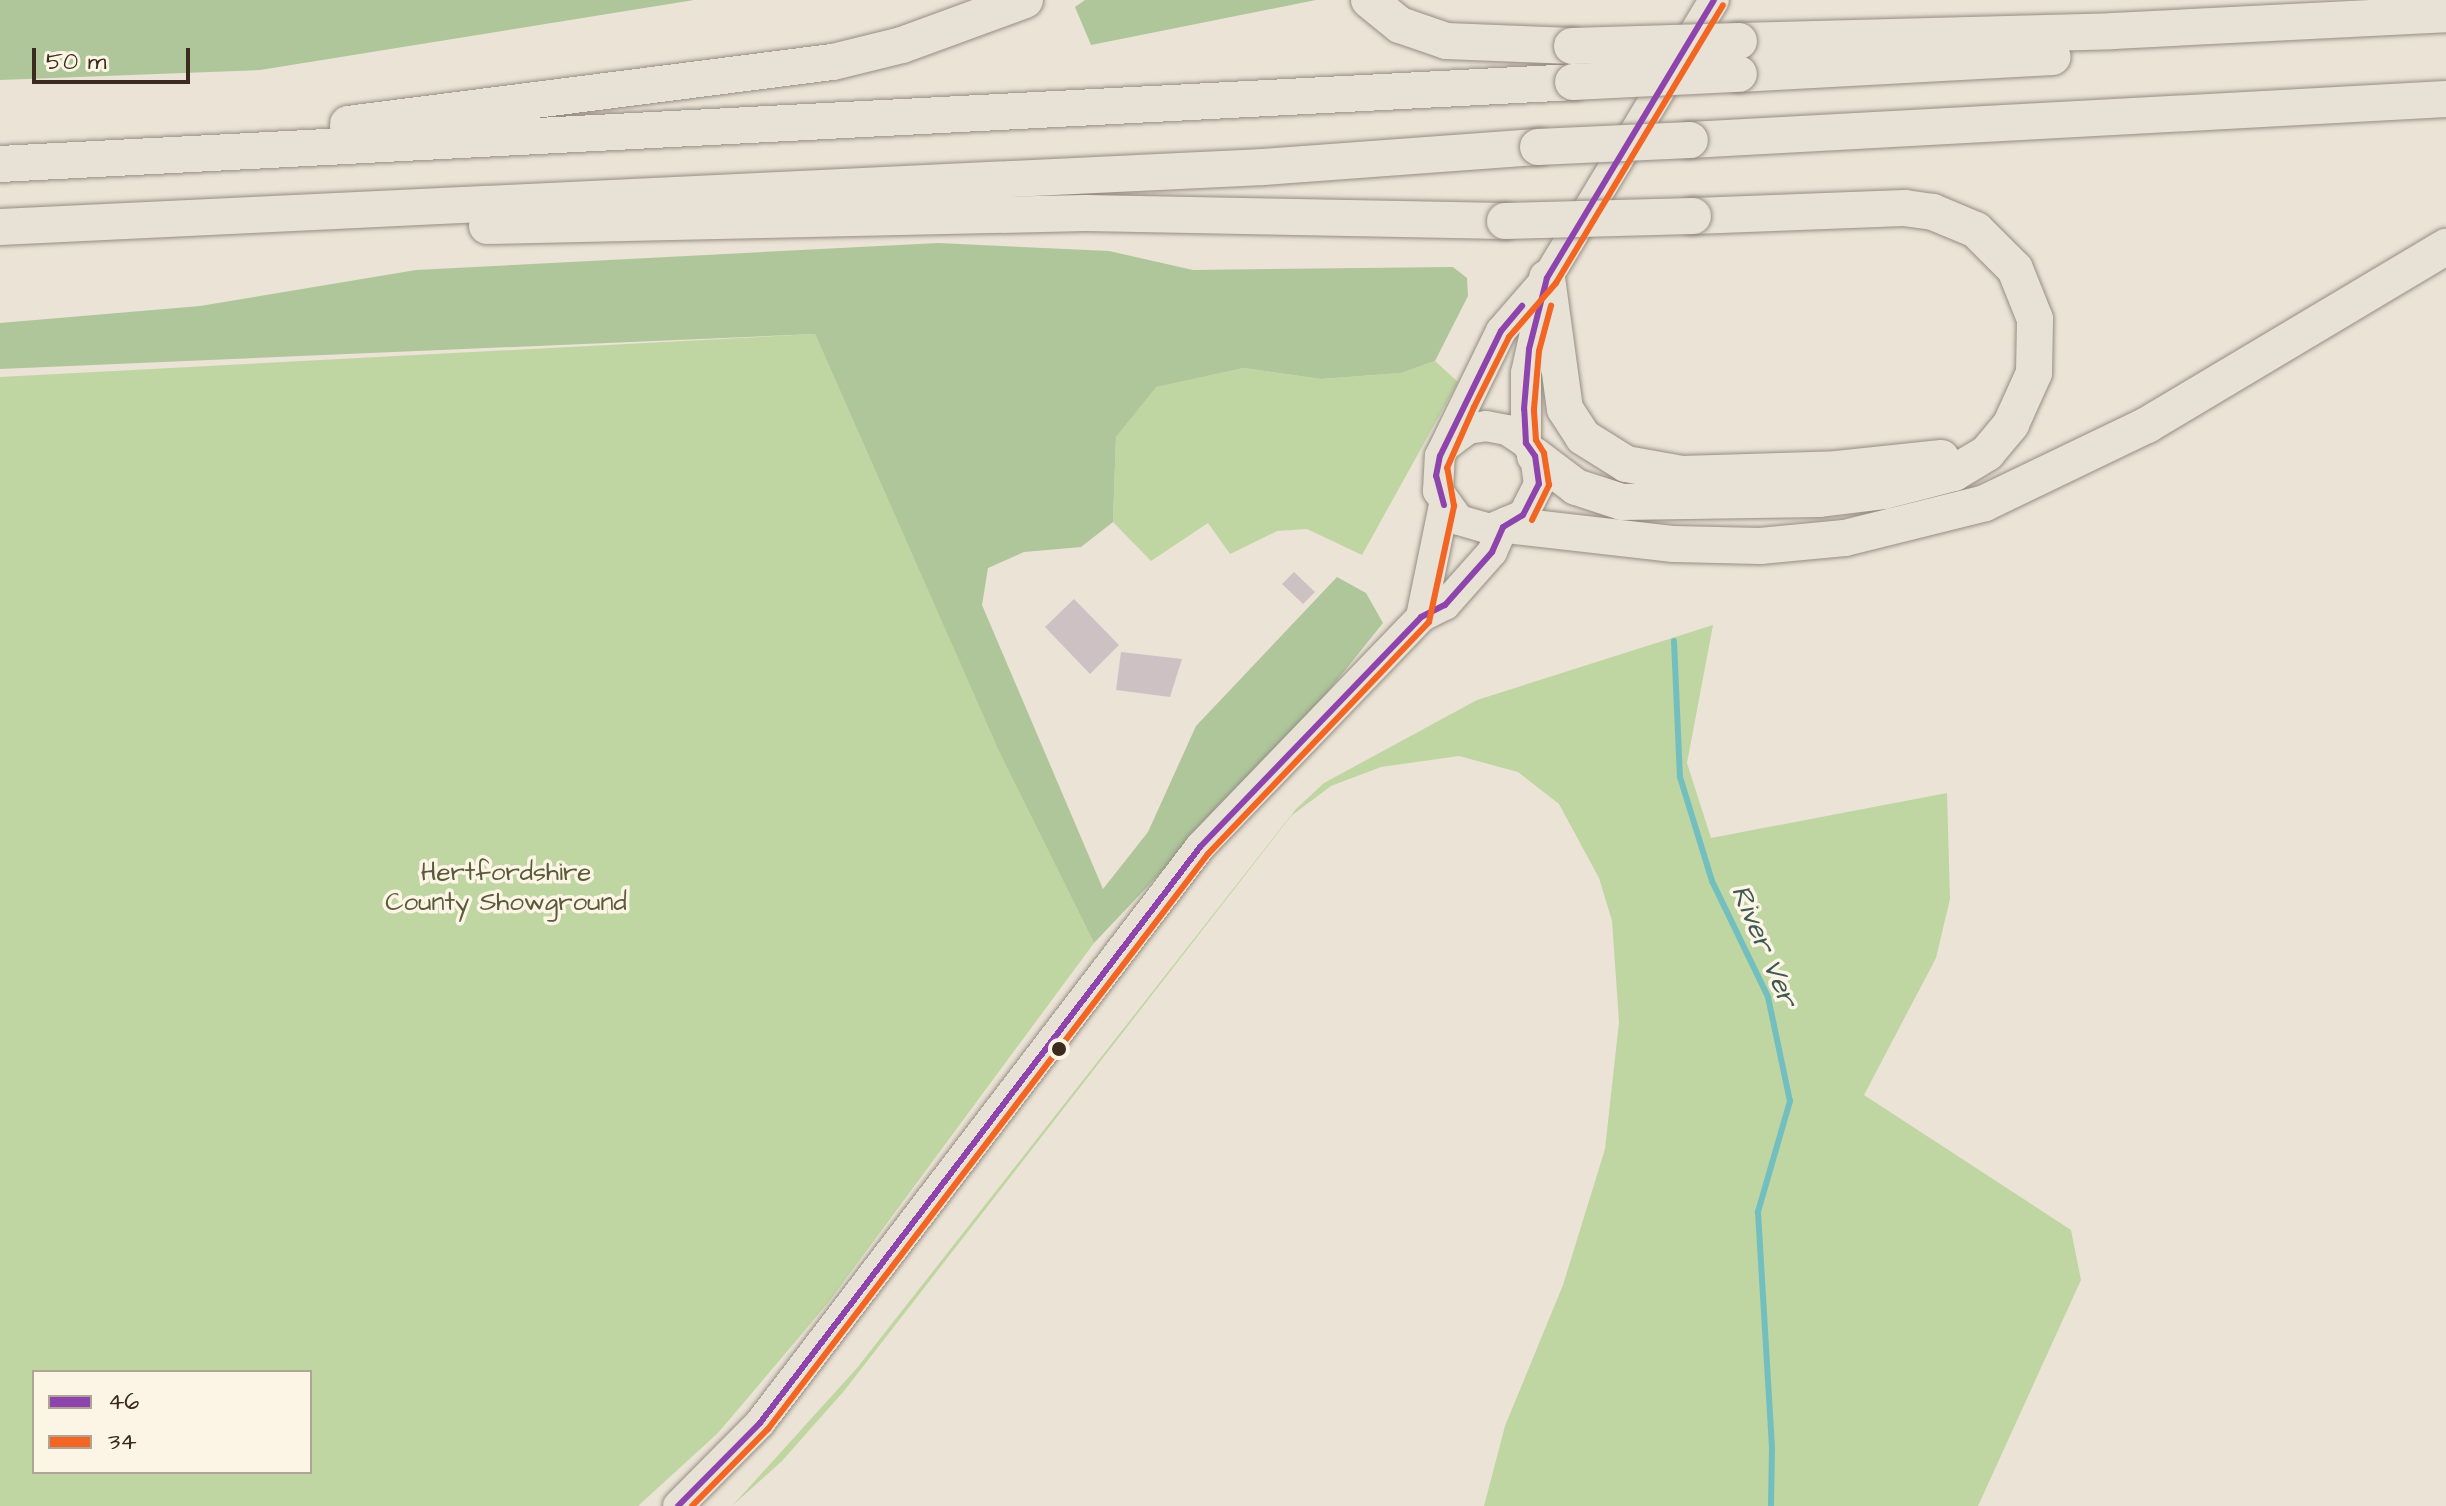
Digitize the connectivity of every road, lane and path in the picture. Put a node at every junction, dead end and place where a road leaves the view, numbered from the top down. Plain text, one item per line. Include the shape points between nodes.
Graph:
1 (1025, 0) edge
2 (1369, 0) edge
3 (1714, 0) edge
4 (2446, 14) edge
5 (2446, 33) edge
6 (1739, 57) junction
7 (2446, 99) edge
8 (65, 162) junction
9 (0, 164) edge
10 (2, 227) edge
11 (2446, 247) edge
12 (1547, 278) junction
13 (1997, 442) junction
14 (1448, 444) junction
15 (1530, 450) junction
16 (1444, 505) junction
17 (1505, 526) junction
18 (1421, 617) junction
19 (678, 1506) edge

1 - 8 highway via 902,45 789,70 233,136
2 - 6 highway, bridge via 1400,25 1446,41
3 - 12 main road
4 - 6 highway
5 - 6 highway
6 - 8 highway, bridge via 1573,82
7 - 10 highway, bridge via 1538,147 1264,167
8 - 9 highway
10 - 13 highway, bridge via 456,227 1086,213 1505,221 1905,208 1952,218 1983,234 2019,275 2037,337 2024,400
11 - 17 highway via 2134,433 1985,503 1845,538 1760,546 1663,543
12 - 13 highway via 1565,409 1599,451 1635,468 1682,474 1837,469 1946,457
12 - 14 main road via 1501,331
12 - 15 main road via 1526,373
13 - 15 highway via 1954,473 1897,489 1709,504 1610,500 1576,487
14 - 15 main road via 1468,429 1486,426 1507,430
14 - 16 main road via 1436,476
15 - 17 main road via 1539,484 1534,500
16 - 17 main road via 1468,525
16 - 18 main road
17 - 18 main road via 1492,552 1464,585 1445,605
18 - 19 main road via 1200,847 760,1423

